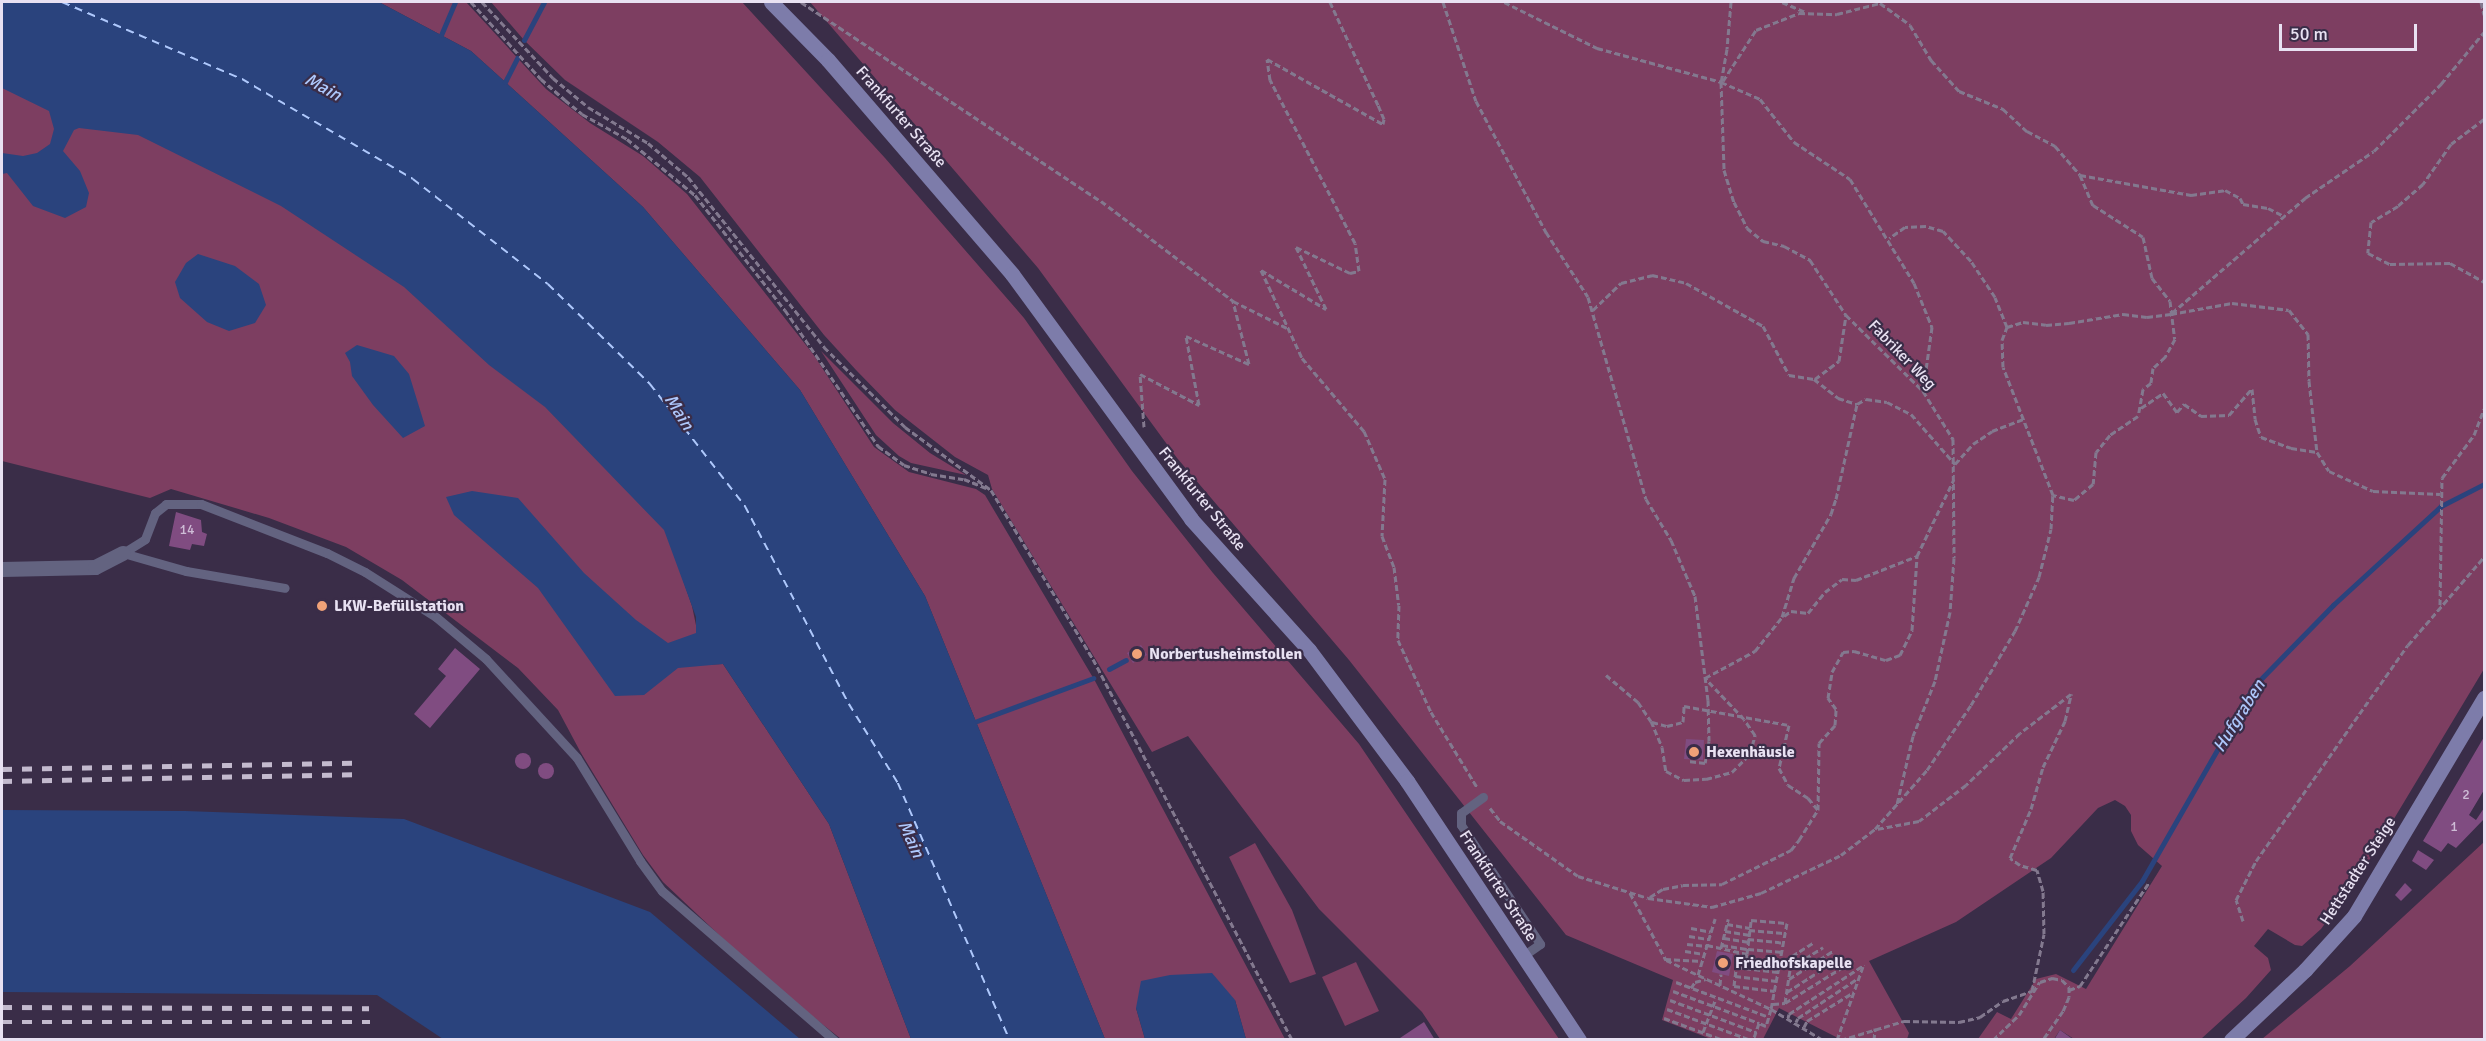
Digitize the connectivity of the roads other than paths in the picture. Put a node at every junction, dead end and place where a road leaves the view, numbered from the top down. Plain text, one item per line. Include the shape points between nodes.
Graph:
1 (771, 2) edge
2 (123, 553) junction
3 (2, 569) edge
4 (285, 588) dead end
5 (2484, 698) edge
6 (1483, 797) road end
7 (1523, 956) junction
8 (834, 1040) edge
9 (1579, 1040) edge
10 (2231, 1040) edge

1 - 7 main road, Frankfurter Straße via 835,69 1012,274 1191,519 1309,650 1401,772
2 - 3 street via 95,567
2 - 4 lane via 186,571
2 - 8 lane via 145,540 155,513 166,504 201,504 327,553 436,617 493,666 577,758 662,891
5 - 10 main road, Hettstadter Steige via 2354,916 2306,970
6 - 7 lane via 1461,813 1461,825 1540,944
7 - 9 main road, Frankfurter Straße

